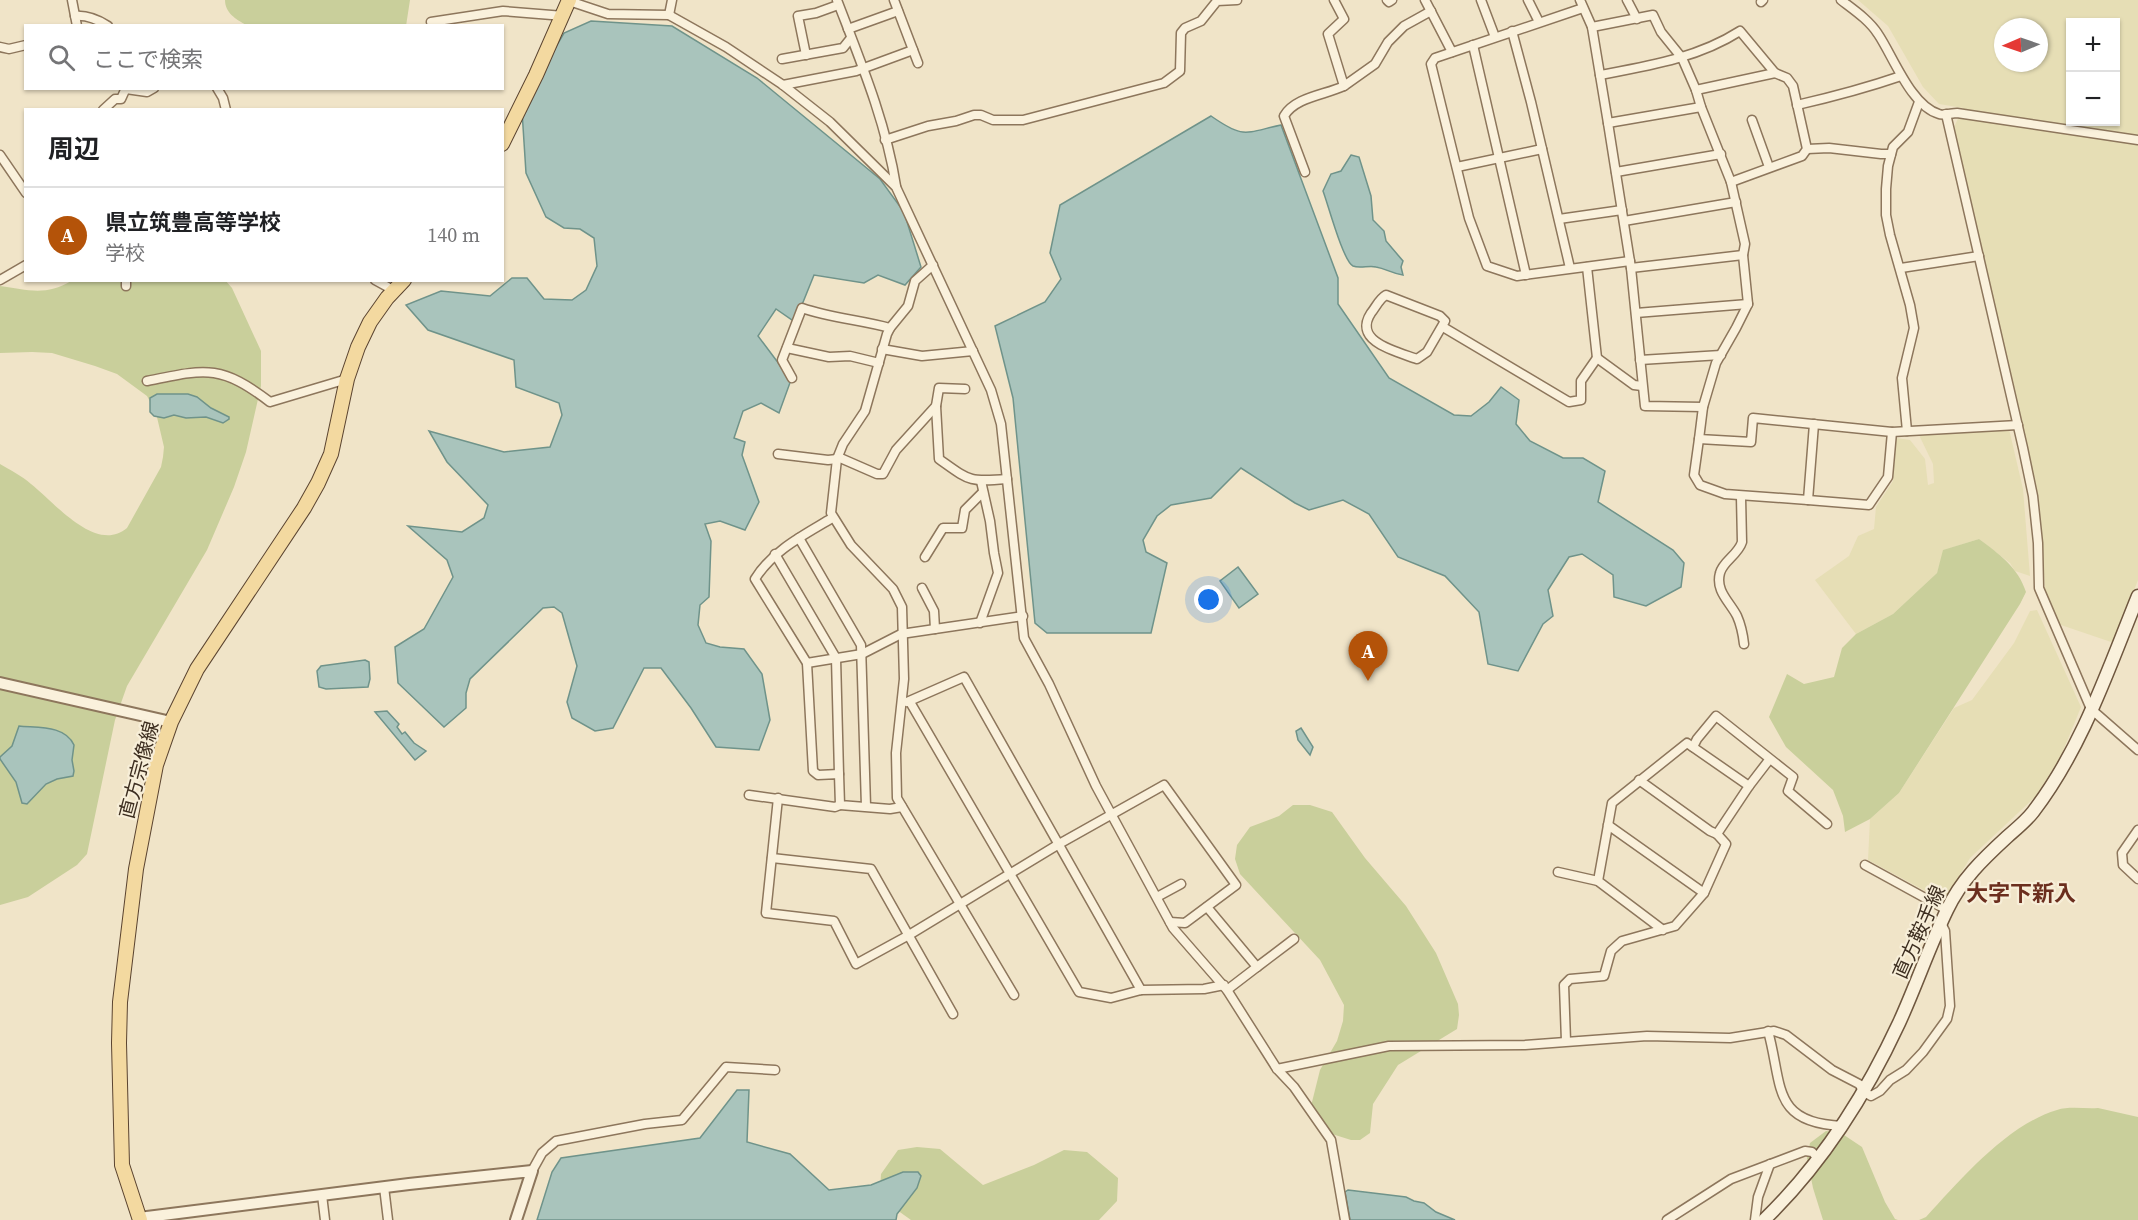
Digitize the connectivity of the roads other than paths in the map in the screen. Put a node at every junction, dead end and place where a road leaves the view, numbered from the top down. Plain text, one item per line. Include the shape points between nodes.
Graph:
1 (72, 0) edge
2 (569, 0) edge
3 (672, 0) edge
4 (894, 0) edge
5 (1237, 0) edge
6 (1334, 0) edge
7 (1387, 0) edge
8 (1392, 0) edge
9 (1425, 0) edge
10 (1480, 0) edge
11 (1528, 0) edge
12 (1627, 0) edge
13 (1841, 0) edge
14 (1216, 1) edge
15 (838, 2) edge
16 (1581, 4) edge
17 (898, 11) junction
18 (1431, 11) junction
19 (669, 15) junction
20 (75, 16) junction
21 (564, 16) junction
22 (1637, 19) junction
23 (431, 22) dead end
24 (1539, 22) junction
25 (77, 24) edge
26 (105, 24) edge
27 (1592, 27) junction
28 (848, 29) junction
29 (1512, 31) junction
30 (1495, 37) junction
31 (851, 38) junction
32 (24, 45) edge
33 (1473, 45) junction
34 (0, 47) edge
35 (913, 50) junction
36 (1452, 52) junction
37 (806, 55) junction
38 (1681, 57) junction
39 (782, 59) dead end
40 (918, 63) dead end
41 (863, 69) junction
42 (1775, 73) junction
43 (1600, 75) junction
44 (1901, 76) junction
45 (783, 85) junction
46 (1344, 86) junction
47 (126, 90) edge
48 (133, 90) edge
49 (150, 90) edge
50 (218, 90) edge
51 (1696, 90) junction
52 (121, 99) junction
53 (1919, 102) junction
54 (1797, 105) junction
55 (1701, 107) junction
56 (105, 108) edge
57 (124, 108) edge
58 (226, 108) edge
59 (1946, 114) junction
60 (1752, 120) dead end
61 (1608, 123) junction
62 (504, 140) edge
63 (885, 140) junction
64 (2138, 140) edge
65 (1542, 149) junction
66 (1807, 149) junction
67 (1720, 154) junction
68 (1891, 154) junction
69 (0, 155) edge
70 (1500, 158) junction
71 (1457, 167) junction
72 (1769, 168) junction
73 (1305, 172) dead end
74 (1616, 172) junction
75 (1731, 182) junction
76 (897, 187) junction
77 (24, 190) edge
78 (1736, 202) junction
79 (1622, 210) junction
80 (1559, 219) junction
81 (1624, 221) junction
82 (1743, 255) junction
83 (1979, 256) junction
84 (933, 265) junction
85 (1630, 265) junction
86 (24, 266) edge
87 (1587, 267) junction
88 (1570, 268) junction
89 (1900, 268) junction
90 (1527, 275) junction
91 (0, 280) edge
92 (383, 282) edge
93 (400, 286) edge
94 (1748, 304) junction
95 (1636, 313) junction
96 (1443, 327) junction
97 (890, 328) junction
98 (787, 348) junction
99 (882, 350) junction
100 (973, 351) junction
101 (1721, 355) junction
102 (1597, 358) junction
103 (1640, 360) junction
104 (879, 363) junction
105 (346, 378) junction
106 (792, 378) dead end
107 (147, 381) dead end
108 (1642, 386) junction
109 (965, 389) dead end
110 (936, 406) junction
111 (1703, 407) junction
112 (1814, 424) junction
113 (2018, 425) junction
114 (1907, 431) junction
115 (1892, 432) junction
116 (1699, 439) junction
117 (778, 453) dead end
118 (837, 458) junction
119 (1007, 479) junction
120 (981, 481) junction
121 (983, 492) junction
122 (1741, 497) junction
123 (1808, 500) junction
124 (832, 518) junction
125 (799, 538) junction
126 (775, 554) junction
127 (925, 557) dead end
128 (922, 588) dead end
129 (2138, 596) edge
130 (1023, 616) junction
131 (2134, 617) edge
132 (980, 623) junction
133 (935, 629) junction
134 (901, 634) junction
135 (1744, 644) dead end
136 (862, 654) junction
137 (836, 658) junction
138 (807, 663) junction
139 (0, 682) edge
140 (905, 703) junction
141 (2091, 709) junction
142 (171, 722) junction
143 (1694, 747) junction
144 (2138, 750) edge
145 (1769, 760) junction
146 (839, 774) junction
147 (1639, 780) junction
148 (1749, 786) junction
149 (749, 795) dead end
150 (778, 798) junction
151 (840, 805) junction
152 (866, 806) junction
153 (902, 807) junction
154 (1111, 816) junction
155 (1827, 824) dead end
156 (1608, 825) junction
157 (2138, 830) edge
158 (1717, 834) junction
159 (1059, 844) junction
160 (772, 858) junction
161 (1865, 865) dead end
162 (1558, 872) dead end
163 (1010, 875) junction
164 (2138, 879) edge
165 (1598, 881) junction
166 (1181, 884) dead end
167 (1704, 893) junction
168 (1158, 897) junction
169 (960, 904) junction
170 (1207, 907) junction
171 (1947, 910) junction
172 (1170, 922) junction
173 (1941, 924) junction
174 (1663, 930) junction
175 (909, 935) junction
176 (1294, 939) dead end
177 (1257, 967) junction
178 (1226, 987) junction
179 (1141, 990) junction
180 (1014, 995) dead end
181 (953, 1014) dead end
182 (1768, 1031) junction
183 (1566, 1041) junction
184 (1277, 1069) junction
185 (775, 1070) dead end
186 (1864, 1092) junction
187 (1842, 1126) junction
188 (1819, 1159) junction
189 (1770, 1164) junction
190 (532, 1171) junction
191 (384, 1187) junction
192 (322, 1195) junction
193 (140, 1219) edge
194 (325, 1220) edge
195 (388, 1220) edge
196 (516, 1220) edge
197 (1345, 1220) edge
198 (1667, 1220) edge
199 (1755, 1220) edge
200 (1764, 1220) edge

1 - 20 street
2 - 19 street via 608,14
2 - 21 main road
3 - 19 street
4 - 17 street
5 - 14 street
6 - 46 street via 1344,19 1328,34
7 - 8 street
9 - 18 street
10 - 30 street
11 - 24 street
12 - 22 street
13 - 44 street via 1878,33
14 - 63 street via 1202,21 1181,33 1180,71 1164,83 1023,120 993,120 974,115
15 - 28 street
15 - 37 street via 816,13 798,16
16 - 24 street
16 - 27 street
17 - 28 street
17 - 35 street
18 - 36 street
18 - 46 street via 1404,26 1388,42 1375,64
19 - 45 street
20 - 25 street
20 - 26 street via 84,15
21 - 23 street via 503,11
21 - 62 main road
22 - 27 street
22 - 38 street via 1653,15
24 - 29 street
27 - 43 street
28 - 31 street
29 - 30 street
29 - 65 street
30 - 33 street
31 - 37 street via 843,48
31 - 41 street
32 - 34 street
33 - 36 street
33 - 70 street
35 - 40 street
35 - 41 street
36 - 71 street via 1435,58 1431,64
37 - 39 street
38 - 42 street via 1721,43 1740,31
38 - 43 street
38 - 51 street
41 - 45 street
41 - 63 street
42 - 51 street
42 - 54 street via 1793,86
43 - 61 street
44 - 53 street
44 - 54 street
45 - 76 street via 830,122
46 - 73 street via 1304,101 1288,109 1284,116
47 - 52 street
48 - 49 street
50 - 58 street
51 - 55 street
52 - 56 street
52 - 57 street
53 - 59 street via 1939,115
53 - 68 street via 1908,132
54 - 66 street
55 - 61 street
55 - 67 street
59 - 64 street
59 - 83 street
60 - 72 street
61 - 74 street
63 - 76 street
65 - 70 street
65 - 80 street
66 - 68 street
66 - 72 street via 1802,156
67 - 74 street
67 - 75 street
68 - 89 street via 1886,215
69 - 77 street
70 - 71 street
70 - 90 street
71 - 90 street via 1469,218 1487,266 1517,276
72 - 75 street
74 - 79 street
75 - 78 street
76 - 84 street
78 - 81 street
78 - 82 street via 1745,244
79 - 80 street
79 - 81 street
80 - 88 street
81 - 85 street
82 - 85 street
82 - 94 street
83 - 89 street
83 - 113 street
84 - 97 street via 915,281 908,306
84 - 100 street
85 - 87 street
85 - 95 street
86 - 91 street
87 - 88 street
87 - 102 street
88 - 90 street
89 - 114 street via 1914,328 1902,378
92 - 93 street
93 - 105 main road, 直方宗像線 via 370,322
94 - 95 street
94 - 101 street
95 - 103 street
96 - 96 street via 1427,352 1416,359 1378,345 1367,325 1386,295 1440,316 1445,321
96 - 102 street via 1569,402 1581,400 1581,381
97 - 98 street via 802,308
97 - 99 street
98 - 104 street
98 - 106 street via 782,360
99 - 100 street via 922,356
99 - 104 street
100 - 119 street via 1001,424
101 - 103 street
101 - 111 street
102 - 108 street via 1634,385
103 - 108 street
104 - 118 street via 865,411
105 - 107 street via 270,402 248,385 222,373 203,371
105 - 142 main road, 直方宗像線 via 331,454 318,483 197,669
108 - 111 street via 1645,406
109 - 110 street via 939,388
110 - 118 street via 896,450 883,474
110 - 120 street via 939,459 969,479
111 - 116 street
112 - 115 street
112 - 116 street via 1753,418 1750,442
112 - 123 street
113 - 114 street
113 - 141 street via 2033,496 2039,588
114 - 115 street
115 - 123 street via 1888,477 1869,505
116 - 122 street via 1694,475 1700,485
117 - 118 street
118 - 124 street
119 - 120 street
119 - 130 street
120 - 121 street
121 - 127 street via 965,510 962,528 943,528
121 - 132 street via 998,573
122 - 123 street
122 - 135 street via 1742,543 1721,570 1719,585 1740,624
124 - 125 street
124 - 134 street via 851,545 893,589 902,607
125 - 126 street
125 - 136 street via 861,645
126 - 137 street
126 - 138 street via 754,579
128 - 133 street via 934,611
129 - 131 main road, 直方鞍手線
130 - 132 street
130 - 154 street via 1024,638
131 - 141 main road, 直方鞍手線
132 - 133 street
133 - 134 street
134 - 136 street
134 - 140 street
136 - 137 street
136 - 152 street
137 - 138 street
137 - 146 street
138 - 146 street via 813,771 818,775
139 - 142 street
140 - 153 street via 896,753 897,798
140 - 159 street via 964,678
140 - 163 street
141 - 144 street
141 - 171 main road, 直方鞍手線 via 2068,759 2032,814 1979,863
142 - 193 main road, 直方宗像線 via 156,765 136,869 120,1002 122,1165
143 - 145 street via 1716,716
143 - 147 street via 1687,742
143 - 148 street
145 - 148 street
145 - 155 street via 1793,777 1788,791
146 - 151 street
147 - 156 street via 1612,803
147 - 158 street
148 - 158 street
149 - 150 street
150 - 151 street
150 - 160 street
151 - 152 street
152 - 153 street
153 - 169 street
154 - 159 street
154 - 168 street
154 - 170 street via 1164,785 1236,885
156 - 165 street
156 - 167 street
157 - 164 street via 2121,853 2123,865
158 - 167 street via 1726,844
159 - 163 street
159 - 179 street
160 - 175 street via 871,869
160 - 175 street via 766,913 834,921 856,964
161 - 171 street
162 - 165 street
163 - 169 street
163 - 179 street via 1078,992 1111,998
165 - 174 street
166 - 168 street
167 - 174 street via 1675,926
168 - 172 street
169 - 175 street
169 - 180 street
170 - 172 street via 1185,923
170 - 177 street
171 - 173 main road, 直方鞍手線
172 - 178 street
173 - 186 main road, 直方鞍手線 via 1899,1024
173 - 186 street via 1945,931 1950,1006 1947,1018 1906,1070 1871,1096
174 - 183 street via 1622,941 1611,951 1604,976 1570,979 1564,985
175 - 181 street
176 - 177 street
177 - 178 street
178 - 179 street
178 - 184 street
182 - 183 street via 1730,1038 1647,1036
182 - 186 street via 1786,1035
182 - 187 street via 1782,1095 1790,1110 1817,1124
183 - 184 street via 1389,1046
184 - 197 street via 1331,1140
185 - 190 street via 726,1067 682,1120 556,1141 542,1153
186 - 187 main road, 直方鞍手線
187 - 188 main road, 直方鞍手線
188 - 189 street via 1805,1151
188 - 200 main road, 直方鞍手線
189 - 198 street via 1718,1186
189 - 199 street via 1758,1197
190 - 191 street
190 - 196 street
191 - 192 street
191 - 195 street
192 - 193 street
192 - 194 street

